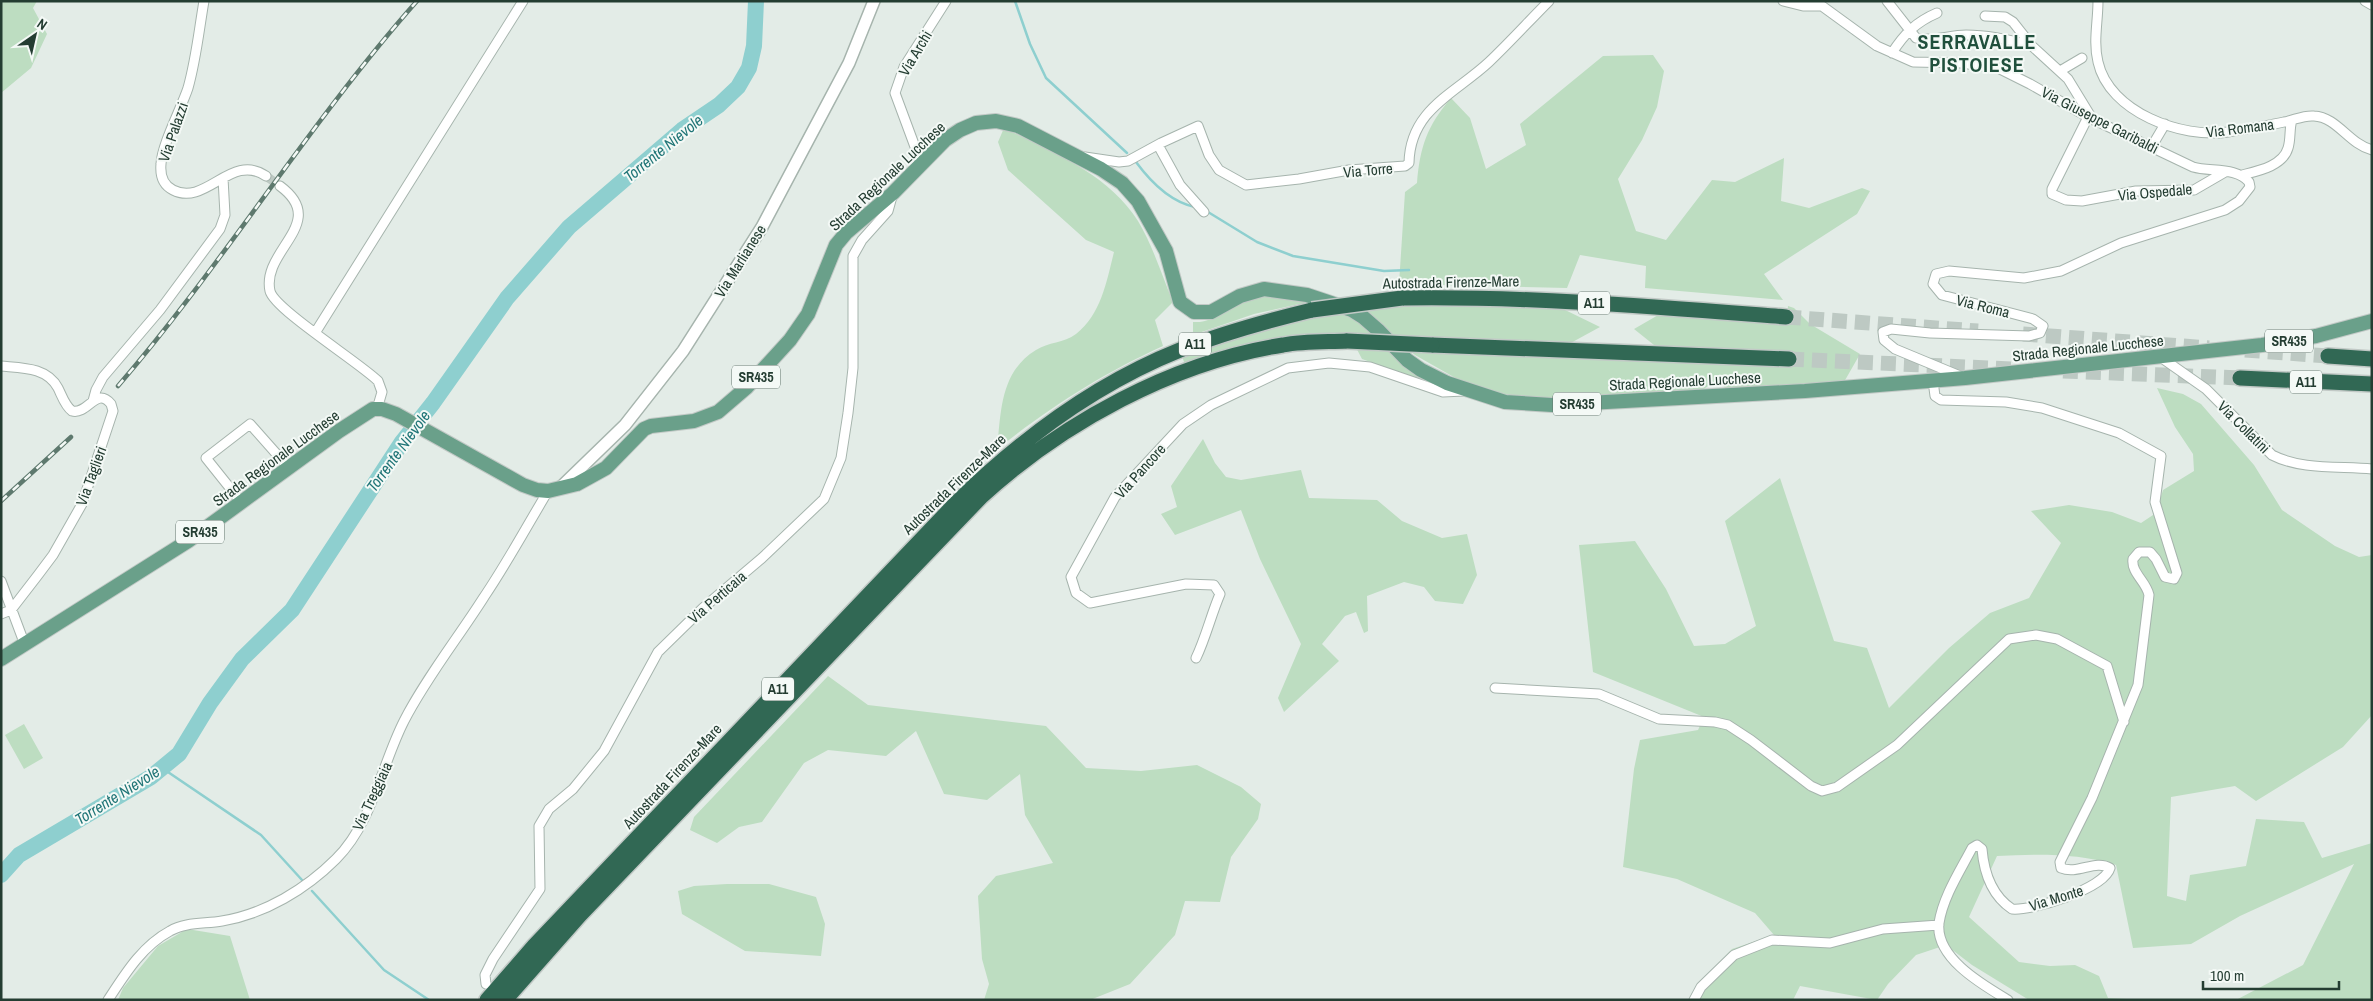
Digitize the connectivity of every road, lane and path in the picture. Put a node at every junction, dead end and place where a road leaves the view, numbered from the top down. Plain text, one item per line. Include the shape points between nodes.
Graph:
1 (204, 1) edge
2 (523, 1) edge
3 (946, 1) edge
4 (1549, 1) edge
5 (1783, 1) edge
6 (1887, 1) edge
7 (2098, 1) edge
8 (2365, 1) edge
9 (875, 2) edge
10 (2372, 5) edge
11 (1937, 13) dead end
12 (1985, 16) dead end
13 (1909, 30) junction
14 (2032, 46) junction
15 (1892, 53) junction
16 (2082, 58) dead end
17 (2060, 71) junction
18 (2091, 119) junction
19 (2292, 120) junction
20 (2165, 124) junction
21 (1158, 145) junction
22 (2152, 146) junction
23 (2372, 150) edge
24 (1072, 155) junction
25 (921, 163) junction
26 (2225, 172) junction
27 (2242, 175) junction
28 (266, 176) tunnel mouth
29 (223, 178) junction
30 (210, 185) junction
31 (280, 186) tunnel mouth
32 (893, 193) junction
33 (224, 198) junction
34 (1204, 212) dead end
35 (1786, 317) tunnel mouth
36 (2372, 321) edge
37 (316, 333) junction
38 (2159, 356) junction
39 (2328, 356) tunnel mouth
40 (2372, 359) edge
41 (1789, 360) tunnel mouth
42 (1, 366) edge
43 (1965, 378) junction
44 (2240, 378) tunnel mouth
45 (1933, 381) junction
46 (2372, 384) edge
47 (1467, 390) junction
48 (93, 401) junction
49 (377, 408) junction
50 (289, 468) junction
51 (2372, 469) edge
52 (554, 490) junction
53 (242, 503) junction
54 (1, 581) edge
55 (11, 610) junction
56 (1, 614) edge
57 (25, 646) junction
58 (1196, 658) dead end
59 (1, 659) edge
60 (1495, 688) dead end
61 (2124, 722) junction
62 (1939, 925) junction
63 (486, 984) dead end
64 (108, 1000) edge
65 (487, 1000) edge
66 (505, 1000) edge
67 (1694, 1000) edge
68 (2008, 1000) edge

1 - 30 street, Via Palazzi via 191,77 162,155 161,170 166,184 179,192 193,192
2 - 37 street
3 - 25 street, Via Archi via 904,67 895,93
4 - 21 street, Via Torre via 1489,62 1438,101 1409,146 1409,163 1405,166 1349,170 1299,180 1246,185 1219,170 1198,126
5 - 15 street, Via Giuseppe Garibaldi via 1822,6 1877,46
6 - 13 street
7 - 20 street, Via Romana via 2095,44 2105,82 2127,104
8 - 10 street
9 - 52 street, Via Marlianese via 849,64 766,218 683,351 625,425
11 - 13 street via 1922,19
12 - 14 street via 2005,17 2013,22
13 - 14 street via 1914,37 1923,39 1966,35
13 - 15 street
14 - 17 street
15 - 18 street, Via Giuseppe Garibaldi via 1915,63 1993,67
16 - 17 street
17 - 18 street via 2069,80
18 - 22 street, Via Giuseppe Garibaldi
18 - 26 street, Via Ospedale via 2053,187 2052,194 2062,199 2082,201 2136,191 2194,190
19 - 20 street, Via Romana via 2212,133 2188,131
19 - 23 street, Via Romana via 2318,116 2354,142
19 - 27 street via 2288,147 2282,158 2268,167
20 - 22 street
21 - 24 street via 1124,162
21 - 34 street via 1180,185
22 - 26 street, Via Giuseppe Garibaldi via 2193,167
24 - 25 main road, Strada Regionale Lucchese / SR435 via 1018,126 996,121 976,123 960,130
24 - 47 main road, Strada Regionale Lucchese / SR435 via 1122,183 1138,201 1166,251 1180,302 1187,308 1201,313 1211,312 1240,296 1264,289 1307,295 1357,313 1415,366
25 - 32 main road, Strada Regionale Lucchese / SR435
26 - 27 street, Via Giuseppe Garibaldi
27 - 43 street, Via Roma via 2249,182 2249,190 2229,208 2120,243 2061,271 2024,278 1949,271 1936,274 1933,284 1942,295 2033,319 2043,326 2040,333 2029,336 1891,328 1883,332 1884,340 1895,349
28 - 29 street, Via Palazzi via 247,169
29 - 30 street, Via Palazzi
29 - 33 street
30 - 33 street
31 - 37 street via 295,198 299,214 296,227 272,272 270,289 276,300
32 - 52 main road, Strada Regionale Lucchese / SR435 via 836,245 808,314 790,340 729,404 704,419 651,426 606,468 588,479
32 - 63 street, Via Perticaia via 888,210 862,240 853,256 853,368 848,413 841,458 824,499 658,652 604,751 573,789 549,809 539,826 540,889 493,959 485,975
33 - 48 street via 226,215 220,230 160,310 102,377
35 - 65 highway, Autostrada Firenze-Mare / A11, bridge via 1548,300 1402,298 1312,310 1244,327 1132,372 1070,410 1008,455 948,510 534,946
36 - 38 main road, Strada Regionale Lucchese / SR435 via 2278,343
37 - 49 street via 378,381 382,392
38 - 43 main road, Strada Regionale Lucchese / SR435
38 - 51 street, Via Collatini via 2206,389 2263,447 2279,458 2298,464
39 - 40 highway, A11
41 - 66 highway, Autostrada Firenze-Mare / A11, bridge via 1347,341 1302,343 1268,347 1200,366 1093,415 1016,465 980,497 580,915
42 - 48 street via 36,370 48,376 72,412 80,411
43 - 45 main road, Strada Regionale Lucchese / SR435
44 - 46 highway, A11
45 - 47 main road, Strada Regionale Lucchese / SR435 via 1552,406 1506,402
45 - 61 street, Via Monte via 1935,396 1941,400 2006,402 2042,408 2119,433 2161,456 2155,502 2178,573 2174,579 2165,577 2150,552 2140,552 2133,559 2133,569 2147,588 2148,602 2138,685
47 - 58 street, Via Pancore via 1443,392 1370,367 1329,363 1288,368 1211,405 1183,424 1115,497 1071,577 1076,593 1090,603 1186,584 1214,585 1220,594
48 - 55 street, Via Taglieri via 106,399 113,411 82,504 53,555
49 - 50 main road, Strada Regionale Lucchese / SR435
49 - 52 main road via 396,414 531,488
50 - 53 main road, Strada Regionale Lucchese / SR435
50 - 53 street via 250,424 206,458
52 - 64 street, Via Treggiaia via 416,701 355,834 338,857 312,882 261,910 224,921 172,929 128,968
53 - 57 main road, Strada Regionale Lucchese / SR435
54 - 55 street
55 - 56 street
55 - 57 street
57 - 59 main road, Strada Regionale Lucchese / SR435
60 - 61 street via 1599,694 1659,719 1728,725 1810,786 1822,790 1837,787 1897,745 2009,639 2036,635 2057,639 2107,666
61 - 62 street, Via Monte via 2060,862 2061,868 2068,870 2104,865 2110,868 2108,874 2065,898 2012,909 1988,881 1982,850 1977,845 1972,848 1950,892
62 - 67 street via 1883,929 1830,944 1772,940 1734,954 1701,988
62 - 68 street via 1944,948 1958,965 1980,984

